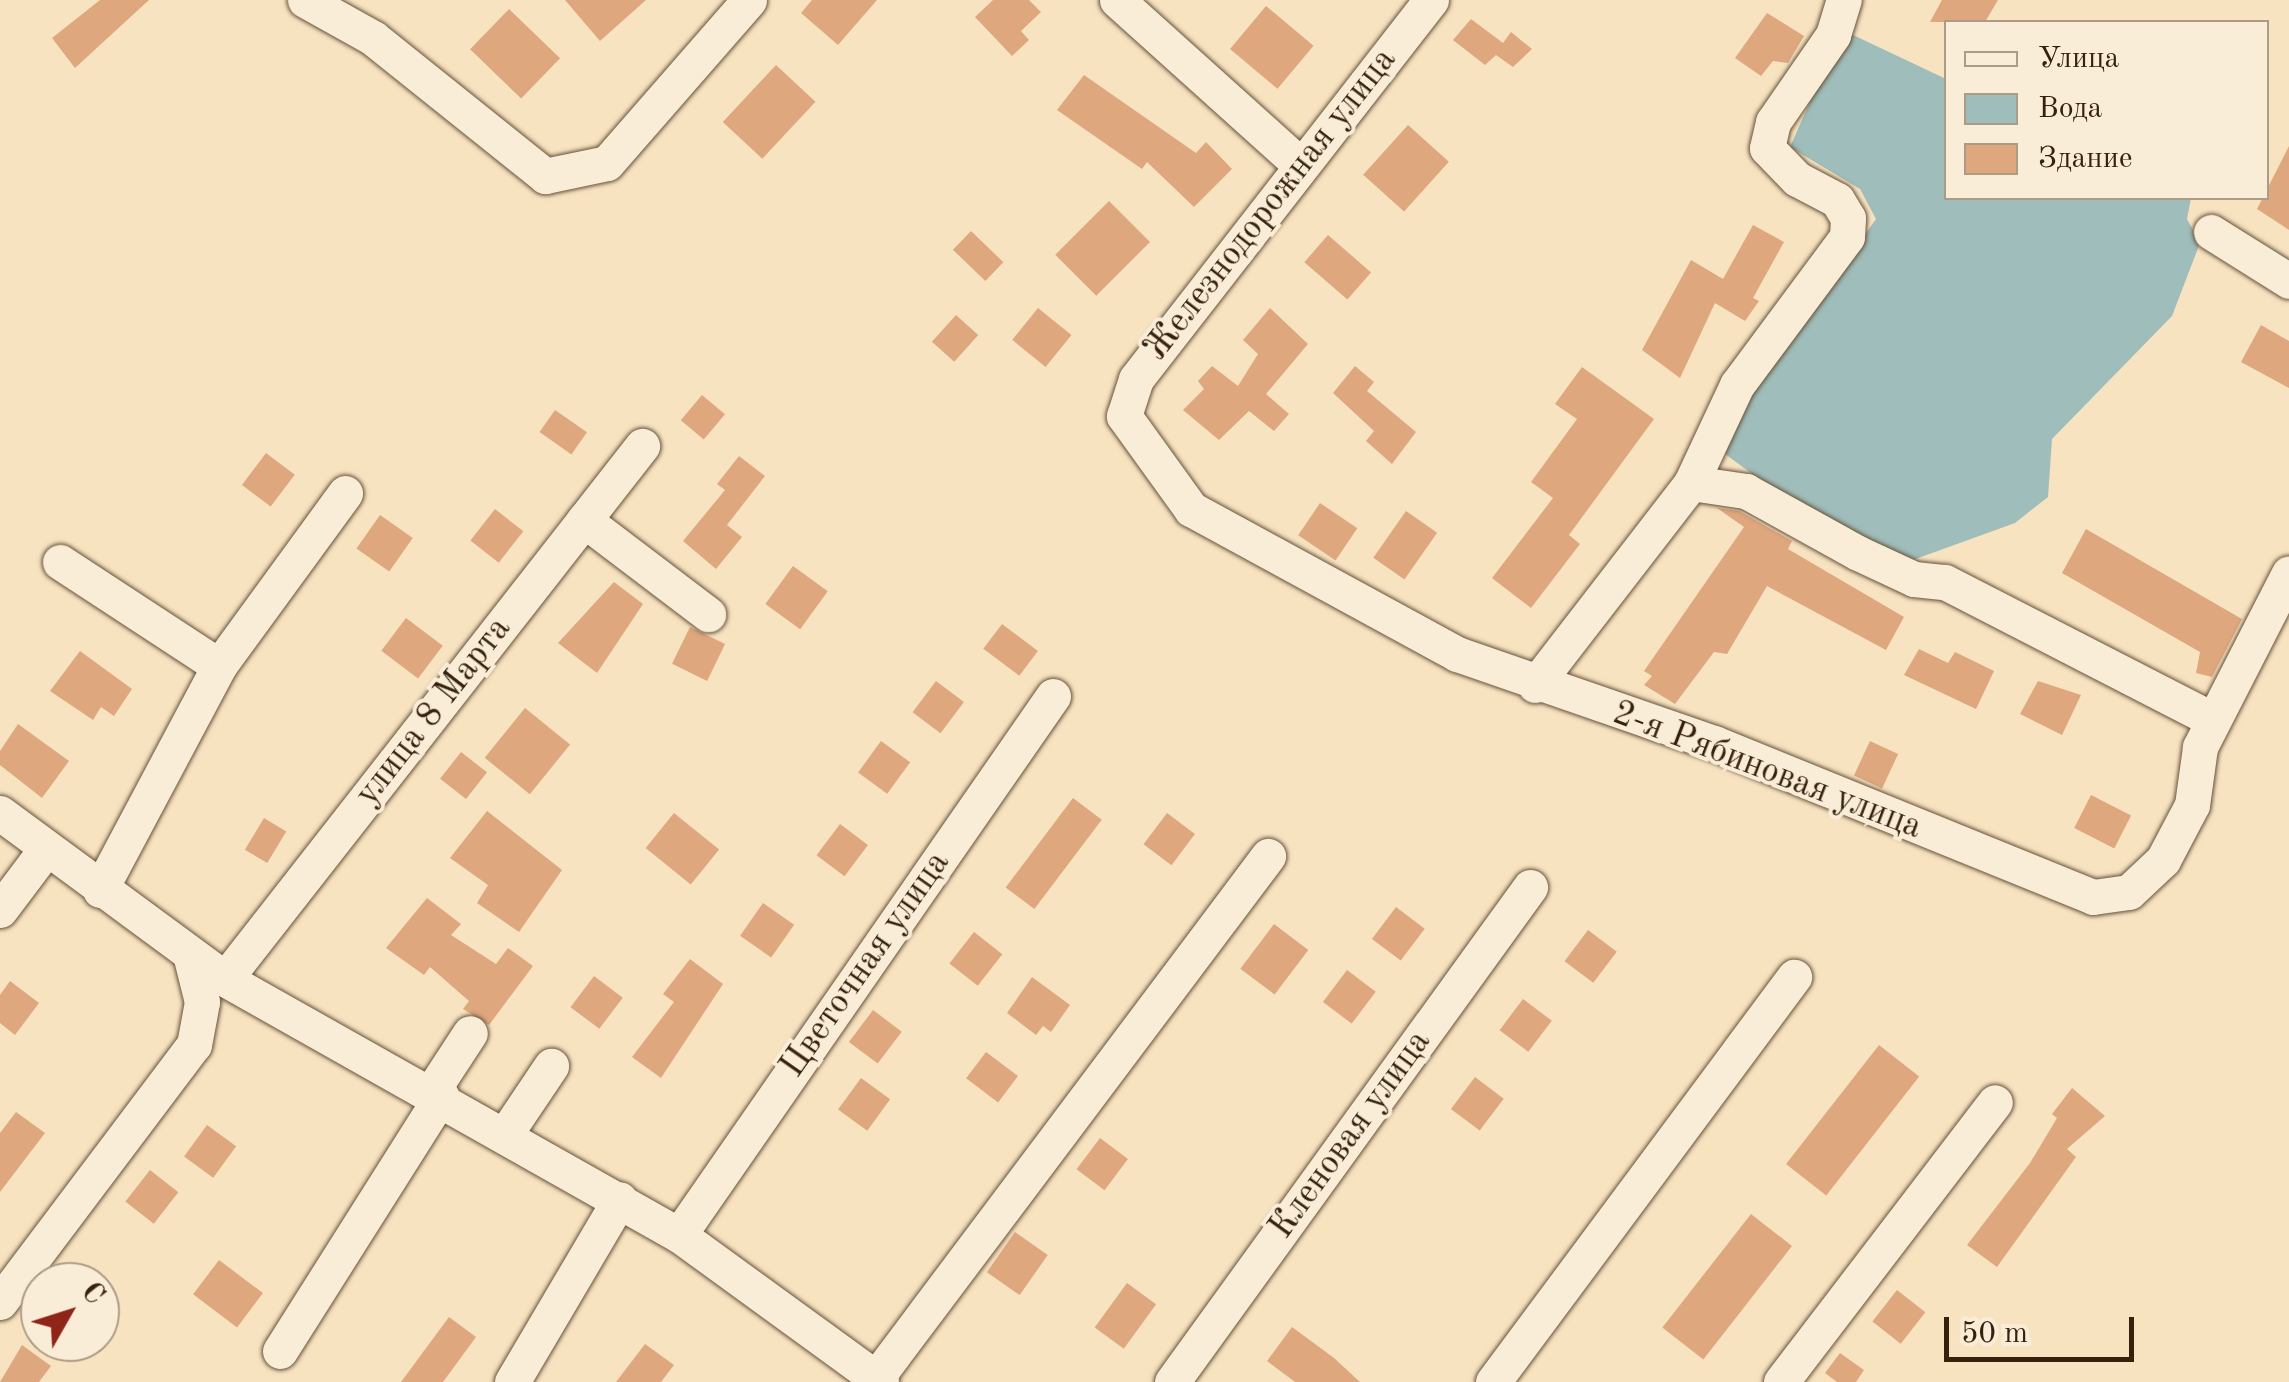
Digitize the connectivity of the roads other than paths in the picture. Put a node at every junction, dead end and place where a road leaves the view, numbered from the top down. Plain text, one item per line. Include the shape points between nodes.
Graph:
1 (304, 0) edge
2 (749, 0) edge
3 (1117, 0) edge
4 (1431, 0) edge
5 (1844, 0) edge
6 (1300, 165) junction
7 (2210, 232) dead end
8 (2289, 281) edge
9 (1124, 416) joint
10 (642, 446) dead end
11 (1691, 483) junction
12 (345, 493) dead end
13 (584, 520) junction
14 (60, 562) dead end
15 (2289, 573) edge
16 (708, 614) dead end
17 (219, 666) junction
18 (1535, 686) junction
19 (1054, 696) dead end
20 (2213, 720) junction
21 (0, 813) edge
22 (46, 849) junction
23 (1268, 856) dead end
24 (1530, 887) dead end
25 (100, 890) junction
26 (0, 910) edge
27 (190, 954) junction
28 (1794, 977) dead end
29 (225, 979) junction
30 (470, 1033) dead end
31 (552, 1066) dead end
32 (437, 1093) junction
33 (1996, 1102) dead end
34 (506, 1133) junction
35 (620, 1199) junction
36 (679, 1234) junction
37 (0, 1302) edge
38 (280, 1351) dead end
39 (862, 1376) edge
40 (512, 1382) edge
41 (1172, 1382) edge
42 (1493, 1382) edge
43 (1781, 1382) edge

1 - 2 street via 373,38 545,176 608,162
3 - 6 street
4 - 6 street, Железнодорожная улица
5 - 11 street via 1833,35 1773,122 1767,148 1796,180 1836,200 1848,218 1847,237 1737,385
6 - 9 street, Железнодорожная улица via 1136,379
7 - 8 street
9 - 18 street, 2-я Рябиновая улица via 1191,509 1368,610
10 - 13 street, улица 8 Марта
11 - 18 street
11 - 20 street via 1746,491 1858,553 1914,579 1946,582
12 - 17 street
13 - 16 street
13 - 29 street, улица 8 Марта
14 - 17 street
15 - 20 street, 2-я Рябиновая улица
17 - 25 street
18 - 20 street, 2-я Рябиновая улица via 1714,743 2093,896 2129,892 2163,860 2192,804 2200,747
19 - 36 street, Цветочная улица
21 - 22 street
22 - 25 street
22 - 26 street
23 - 39 street
24 - 41 street, Кленовая улица
25 - 27 street
27 - 29 street
27 - 37 street via 202,1002 194,1045
28 - 42 street
29 - 32 street
30 - 32 street
31 - 34 street
32 - 34 street
32 - 38 street
33 - 43 street
34 - 35 street
35 - 36 street
35 - 40 street
36 - 39 street

